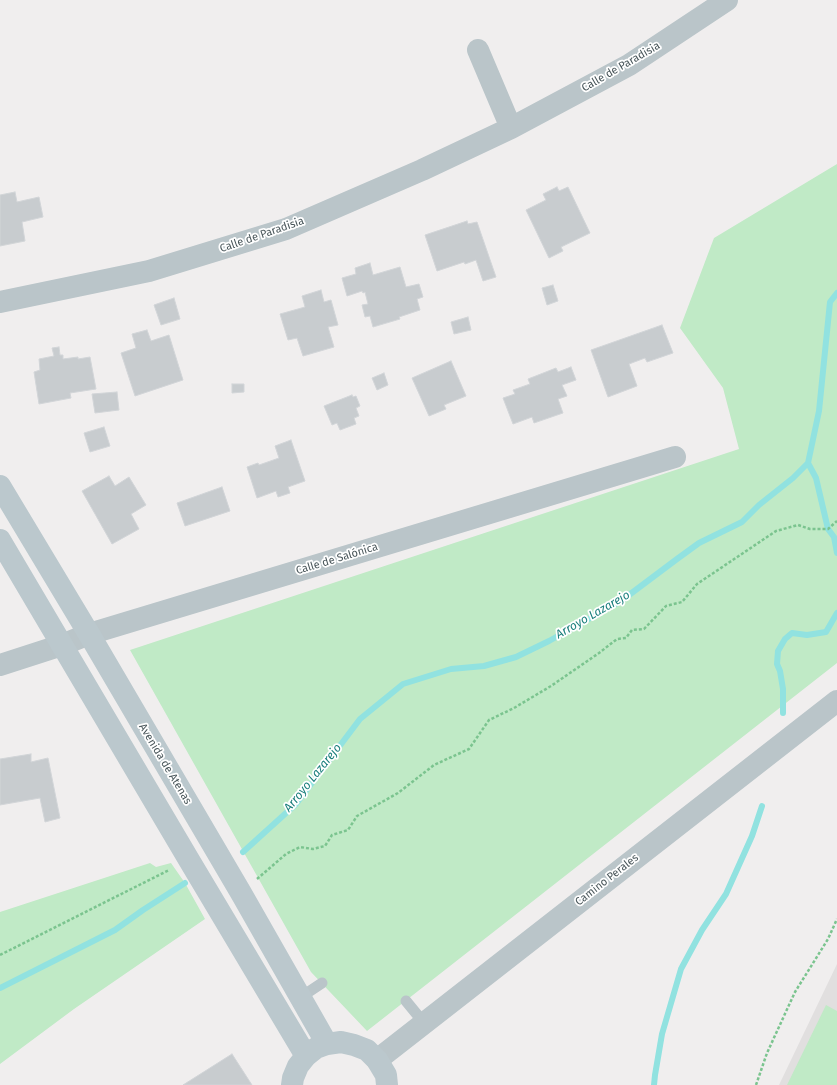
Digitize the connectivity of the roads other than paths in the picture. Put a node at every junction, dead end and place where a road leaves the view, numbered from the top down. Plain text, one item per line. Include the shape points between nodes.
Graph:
1 (727, 0) edge
2 (478, 50) dead end
3 (511, 128) junction
4 (0, 302) edge
5 (675, 457) dead end
6 (0, 486) edge
7 (0, 540) edge
8 (89, 634) junction
9 (62, 645) junction
10 (0, 665) edge
11 (837, 701) edge
12 (322, 983) dead end
13 (301, 997) junction
14 (406, 1001) dead end
15 (424, 1023) junction
16 (327, 1044) junction
17 (306, 1056) junction
18 (377, 1060) junction
19 (292, 1085) edge
20 (387, 1085) edge

1 - 3 street, Calle de Paradisia via 629,64
2 - 3 street
3 - 4 street, Calle de Paradisia via 286,229 149,271
5 - 8 street, Calle de Salónica
6 - 8 main road, Avenida de Atenas
7 - 9 main road
8 - 9 street, Calle de Salónica
8 - 13 main road, Avenida de Atenas
9 - 10 street, Calle de Salónica
9 - 17 main road
11 - 15 street, Camino Perales
12 - 13 lane
13 - 16 main road, Avenida de Atenas
14 - 15 lane
15 - 18 street, Camino Perales
16 - 17 main road
16 - 18 main road via 354,1044
17 - 19 main road via 298,1066
18 - 20 main road via 386,1074

